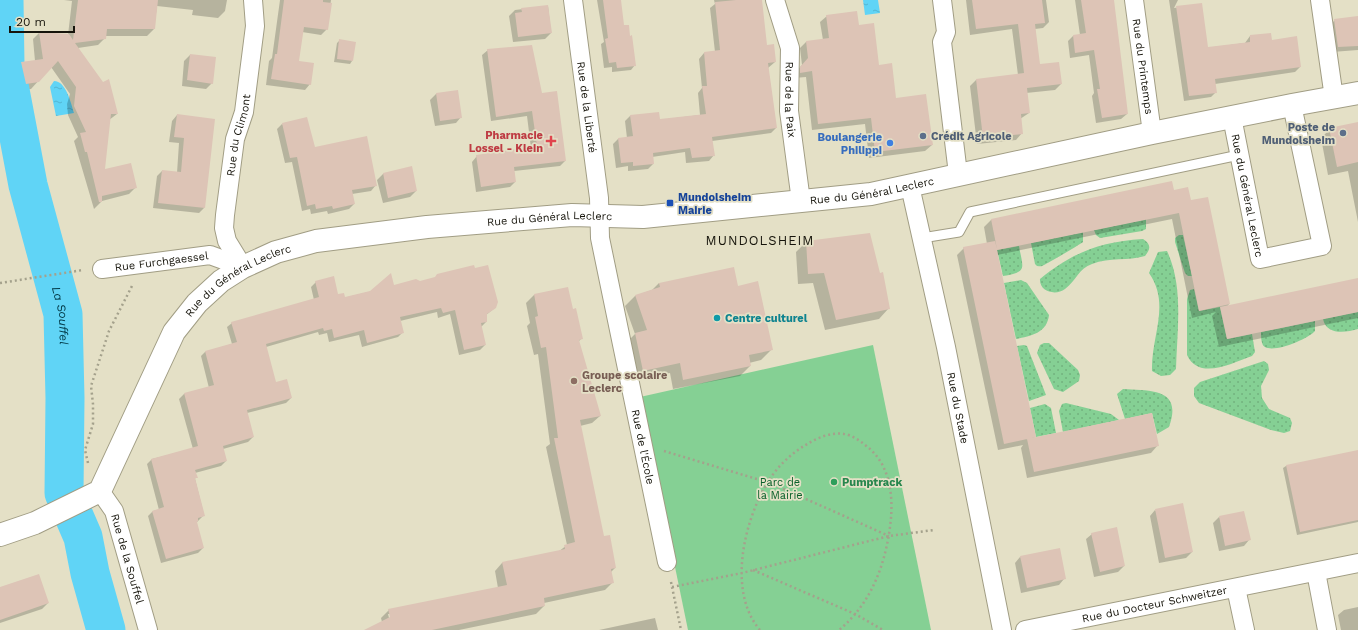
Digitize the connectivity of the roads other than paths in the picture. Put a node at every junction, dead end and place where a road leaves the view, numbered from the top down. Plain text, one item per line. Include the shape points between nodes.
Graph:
1 (253, 0) edge
2 (573, 0) edge
3 (776, 0) edge
4 (942, 0) edge
5 (1134, 0) edge
6 (1320, 0) edge
7 (1358, 93) edge
8 (1334, 98) junction
9 (1292, 105) junction
10 (1232, 116) junction
11 (1152, 133) junction
12 (1239, 155) junction
13 (958, 174) junction
14 (910, 186) junction
15 (801, 201) junction
16 (599, 215) junction
17 (922, 238) junction
18 (243, 267) junction
19 (102, 269) dead end
20 (92, 496) junction
21 (0, 535) edge
22 (667, 562) road end
23 (1358, 563) edge
24 (1316, 572) junction
25 (1236, 588) junction
26 (148, 630) edge
27 (1002, 630) edge
28 (1025, 630) edge
29 (1245, 630) edge
30 (1327, 630) edge

1 - 18 street, Rue du Climont via 255,26 244,112 232,157 225,221 227,241
2 - 16 street, Rue de la Liberté via 598,184
3 - 15 street, Rue de la Paix via 790,48 789,111
4 - 13 street via 946,32 942,42
5 - 11 street, Rue du Printemps
6 - 8 street
7 - 8 street, Rue du Général Leclerc
8 - 9 street, Rue du Général Leclerc
9 - 10 street, Rue du Général Leclerc
9 - 12 street, Rue du Général Leclerc via 1322,246 1260,258
10 - 11 street, Rue du Général Leclerc
10 - 12 street, Rue du Général Leclerc
11 - 13 street, Rue du Général Leclerc
12 - 17 lane via 970,212 959,232
13 - 14 street, Rue du Général Leclerc
14 - 15 street, Rue du Général Leclerc via 871,194
14 - 17 street, Rue du Stade
15 - 16 street, Rue du Général Leclerc via 643,217
16 - 18 street, Rue du Général Leclerc via 497,221 349,236 296,246 259,258
16 - 22 street, Rue de l'École via 600,238
17 - 27 street, Rue du Stade
18 - 19 street, Rue Furchgaessel via 210,255
18 - 20 street, Rue du Général Leclerc via 207,293 174,332
20 - 21 street
20 - 26 street, Rue de la Souffel via 114,511
23 - 24 street, Rue du Docteur Schweitzer
24 - 25 street, Rue du Docteur Schweitzer
24 - 30 street
25 - 28 street, Rue du Docteur Schweitzer
25 - 29 street, Rue du Docteur Schweitzer

